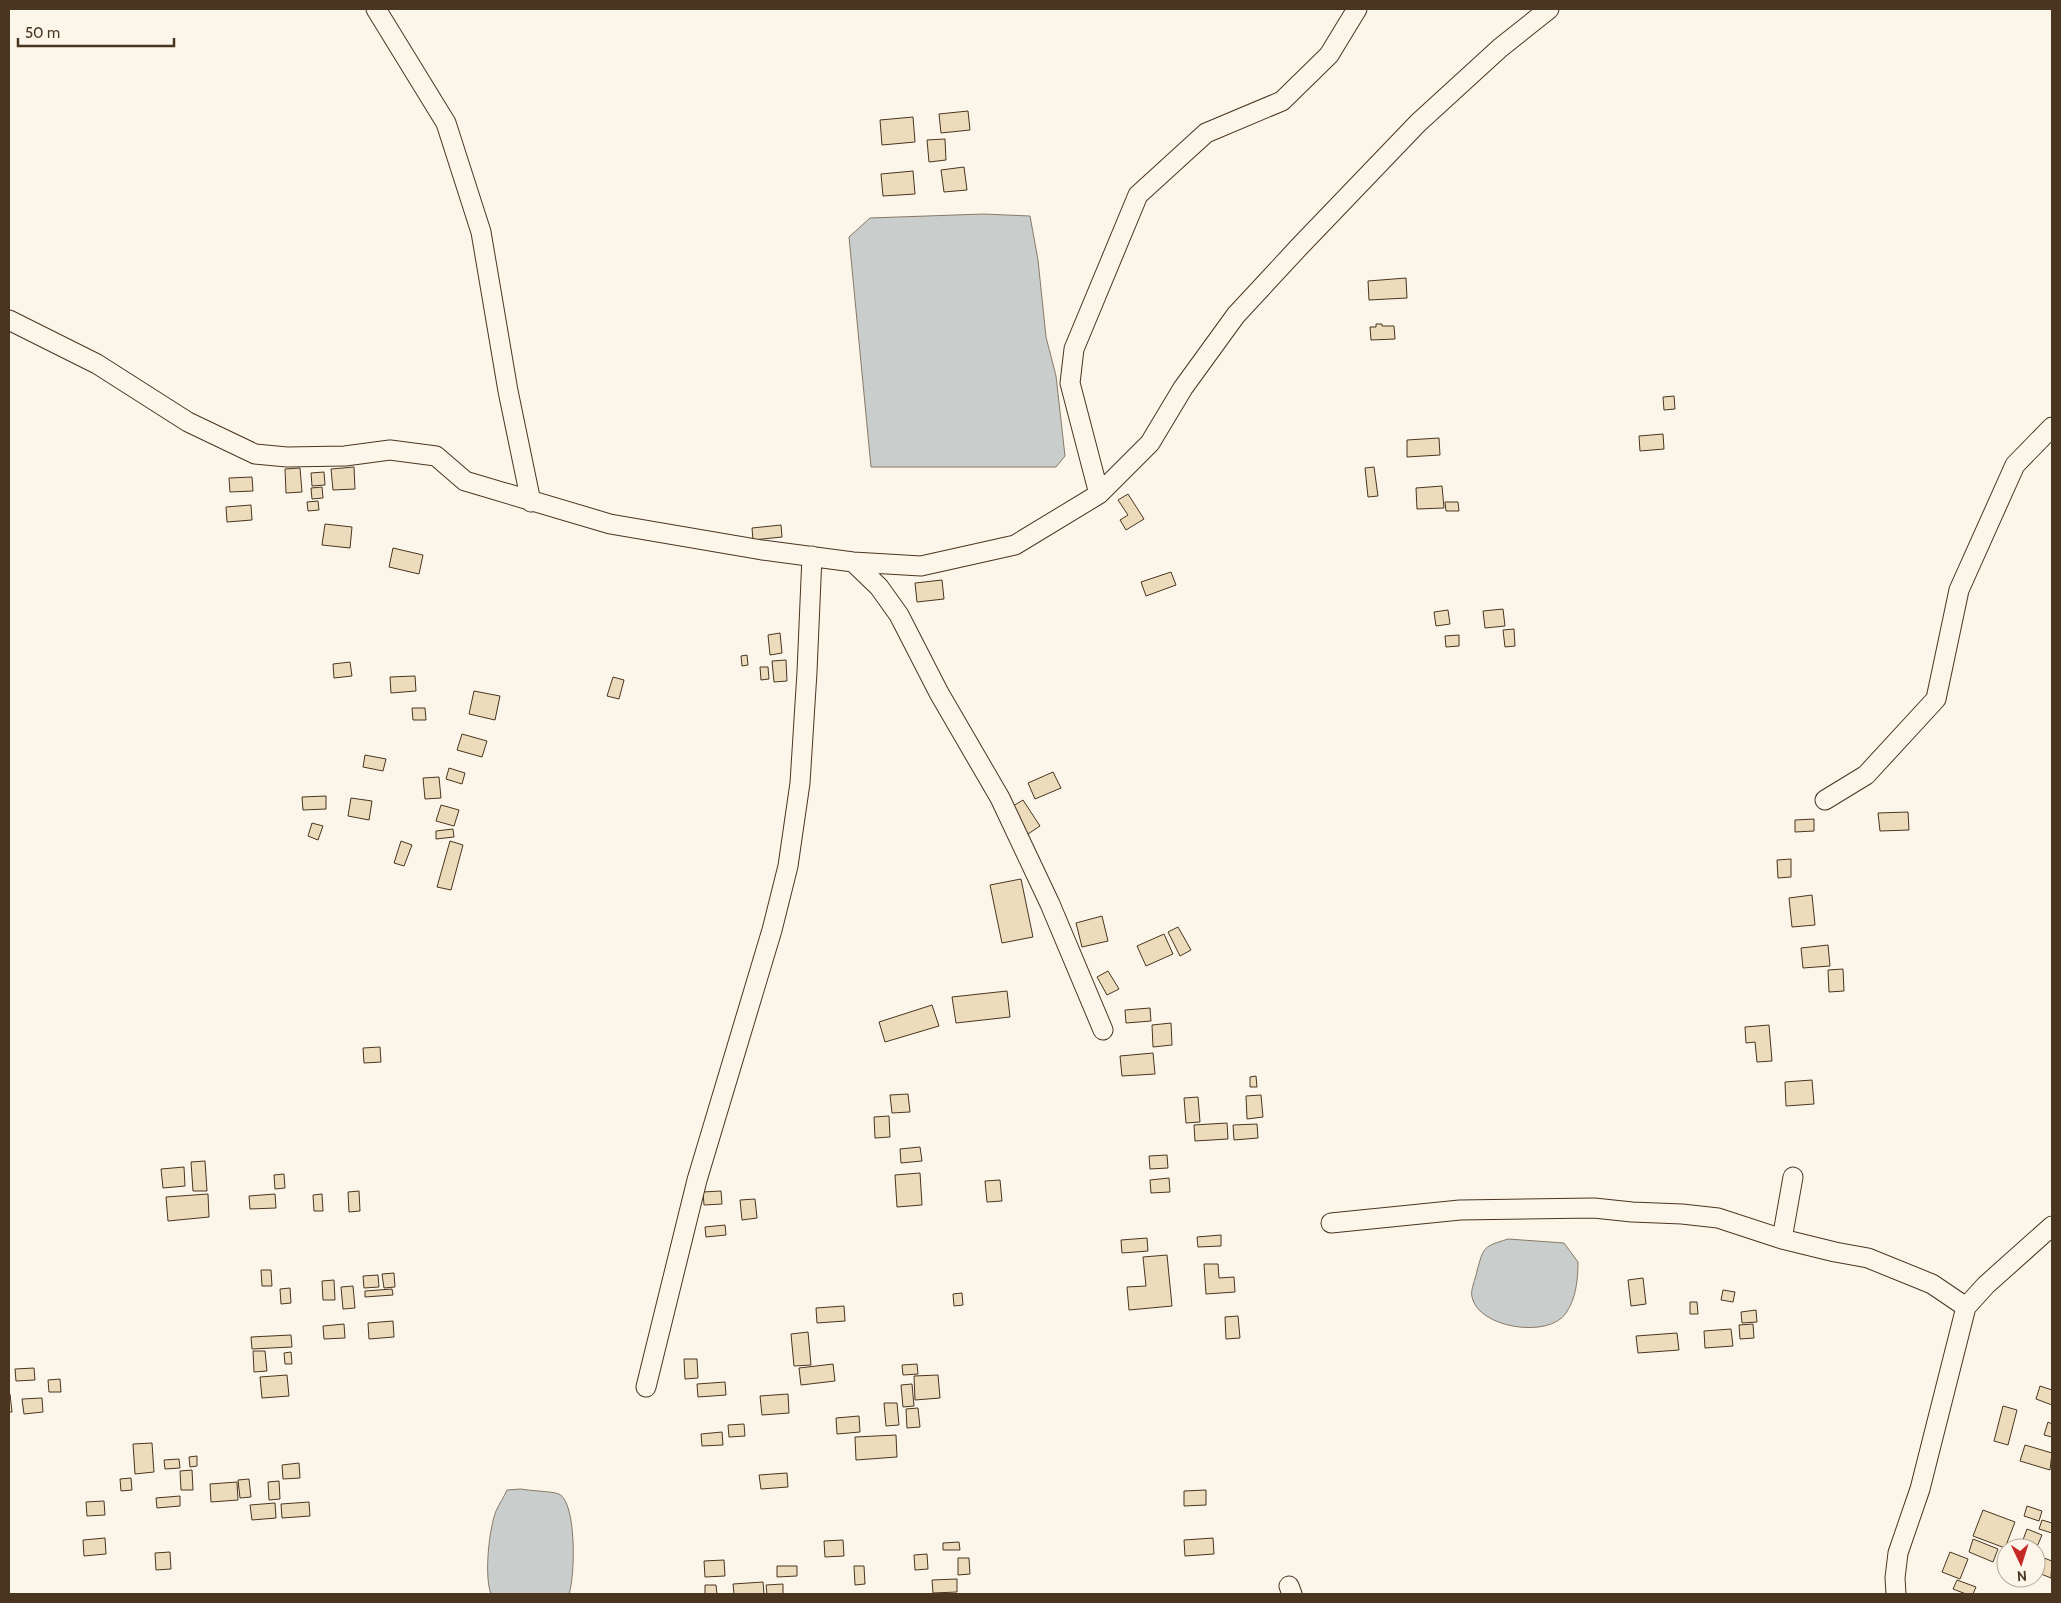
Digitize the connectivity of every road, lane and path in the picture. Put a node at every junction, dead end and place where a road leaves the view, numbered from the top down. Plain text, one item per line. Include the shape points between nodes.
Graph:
1 (376, 9) edge
2 (1356, 9) edge
3 (1543, 11) edge
4 (9, 320) edge
5 (2052, 427) edge
6 (1099, 494) junction
7 (532, 502) junction
8 (812, 556) junction
9 (853, 562) junction
10 (1825, 800) dead end
11 (1103, 1030) dead end
12 (1793, 1177) dead end
13 (1331, 1223) dead end
14 (2052, 1226) edge
15 (1782, 1239) junction
16 (1966, 1307) junction
17 (646, 1387) dead end
18 (1896, 1594) edge

1 - 7 street via 446,123 481,232 508,391
2 - 6 street via 1329,55 1282,101 1206,133 1138,195 1074,349 1070,383
3 - 6 street via 1418,123 1236,315 1183,388 1150,443
4 - 7 street via 97,364 188,422 255,454 345,456 390,450 436,456 465,481
5 - 10 street via 2016,465 1959,590 1936,699 1866,775
6 - 9 street via 1016,545 921,566
7 - 8 street via 610,524
8 - 9 street
8 - 17 street via 800,783 788,866 697,1180
9 - 11 street via 879,587 899,615 939,693 1000,798 1050,904
12 - 15 street
13 - 15 street via 1460,1210 1594,1208 1718,1218
14 - 16 street
15 - 16 street via 1868,1258 1932,1284
16 - 18 street via 1920,1489 1898,1553

